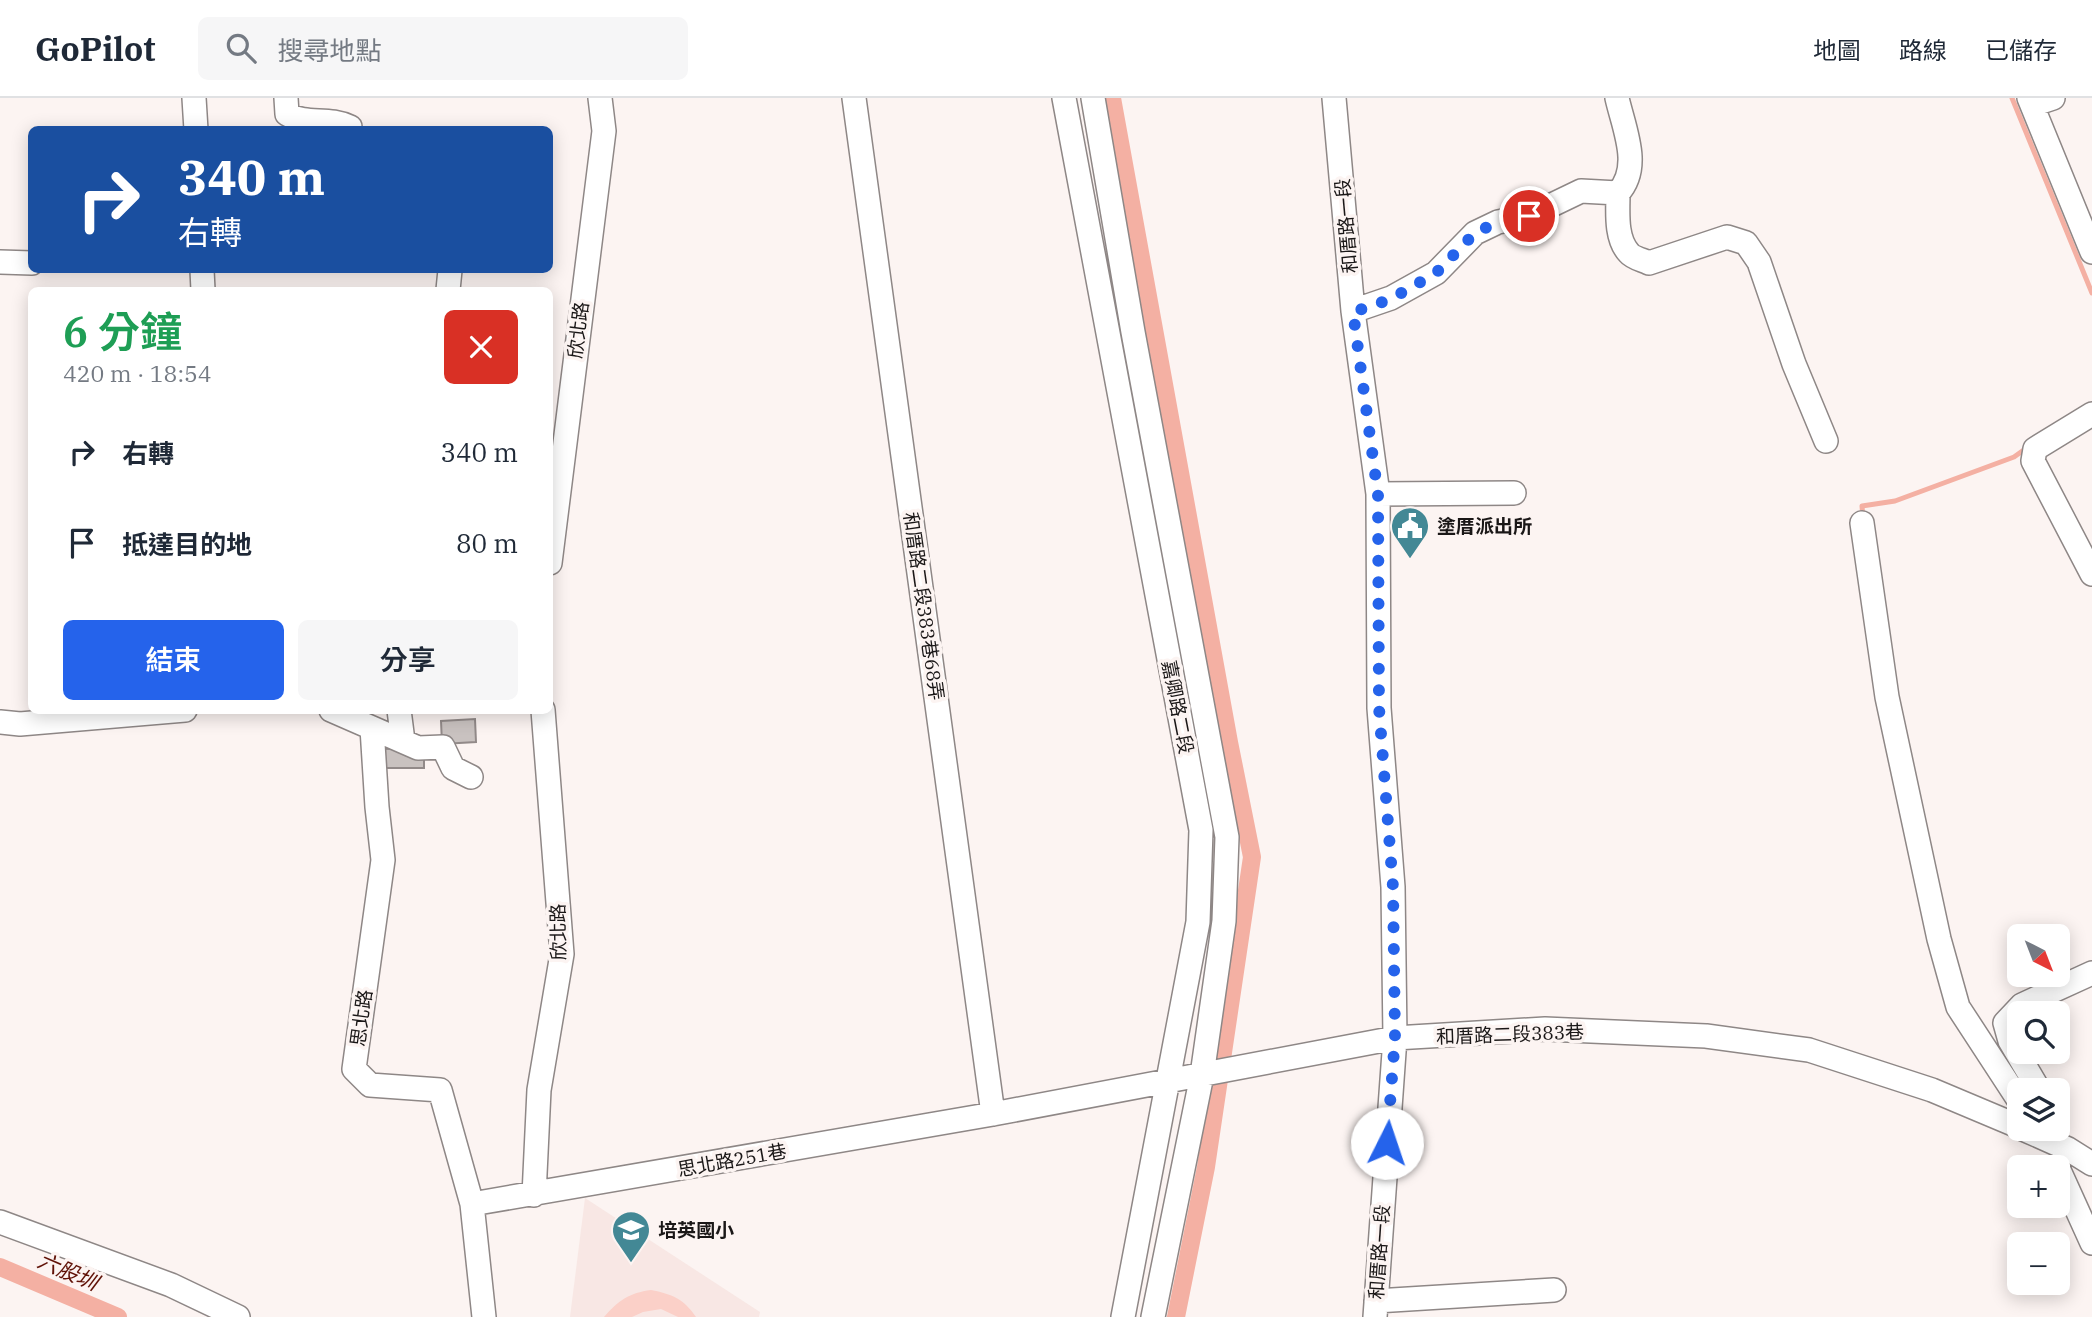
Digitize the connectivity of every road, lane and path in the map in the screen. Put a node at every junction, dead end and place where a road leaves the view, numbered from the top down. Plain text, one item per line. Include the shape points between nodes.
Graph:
1 (194, 98) edge
2 (286, 98) edge
3 (600, 98) edge
4 (855, 98) edge
5 (1063, 98) edge
6 (1093, 98) edge
7 (1334, 98) edge
8 (1617, 98) edge
9 (2038, 100) edge
10 (196, 126) edge
11 (348, 126) edge
12 (1618, 192) junction
13 (2092, 252) edge
14 (0, 262) edge
15 (28, 263) edge
16 (1353, 312) junction
17 (2092, 414) edge
18 (1826, 441) dead end
19 (1514, 493) dead end
20 (1378, 495) junction
21 (1862, 523) dead end
22 (553, 539) edge
23 (2092, 574) edge
24 (138, 714) edge
25 (340, 714) edge
26 (399, 714) edge
27 (543, 714) edge
28 (0, 722) edge
29 (372, 729) junction
30 (402, 740) junction
31 (471, 777) dead end
32 (2092, 974) edge
33 (1395, 1038) junction
34 (1216, 1072) junction
35 (2032, 1078) edge
36 (1168, 1081) junction
37 (2007, 1082) edge
38 (993, 1114) junction
39 (2007, 1122) edge
40 (2054, 1146) edge
41 (2092, 1164) edge
42 (534, 1195) junction
43 (472, 1204) junction
44 (0, 1222) edge
45 (2092, 1243) edge
46 (1554, 1290) dead end
47 (1375, 1309) edge
48 (238, 1317) edge
49 (484, 1317) edge
50 (1123, 1317) edge
51 (1153, 1317) edge

1 - 10 street
2 - 11 street via 288,114 299,121 336,120
3 - 22 street, 欣北路 via 604,131
4 - 38 street, 和厝路二段383巷68弄
5 - 36 street, 嘉卿路二段 via 1201,830 1198,922
6 - 34 street, 嘉卿路二段 via 1227,836
7 - 16 street, 和厝路一段
8 - 12 street via 1632,165 1627,183
9 - 13 street
12 - 16 street via 1581,191 1529,216 1498,222 1475,233 1436,273 1391,299
12 - 18 street via 1618,228 1630,255 1649,262 1727,237 1746,243 1759,261
14 - 15 street
16 - 20 street, 和厝路一段
17 - 23 street via 2035,449 2033,461
19 - 20 street
20 - 33 street, 和厝路一段 via 1379,708 1393,887
21 - 37 street via 1887,697 1938,939 1958,1007
24 - 28 street
25 - 29 street
26 - 30 street
27 - 42 street, 欣北路 via 562,954 539,1090
29 - 30 street
29 - 43 street, 思北路 via 383,860 354,1069 370,1085 440,1090
30 - 31 street via 418,748 443,747 453,768
32 - 35 street via 2022,1005 2004,1023
33 - 34 street, 和厝路二段383巷
33 - 39 street, 和厝路二段383巷 via 1545,1029 1706,1036 1809,1050 1932,1090
33 - 47 street, 和厝路一段
34 - 36 street, 和厝路二段383巷
34 - 51 street, 嘉卿路二段
36 - 38 street, 和厝路二段383巷
36 - 50 street, 嘉卿路二段
38 - 42 street, 思北路251巷
40 - 41 street, 和厝路二段383巷
40 - 45 street
42 - 43 street, 思北路251巷
43 - 49 street, 思北路
44 - 48 street via 172,1285
46 - 47 street

